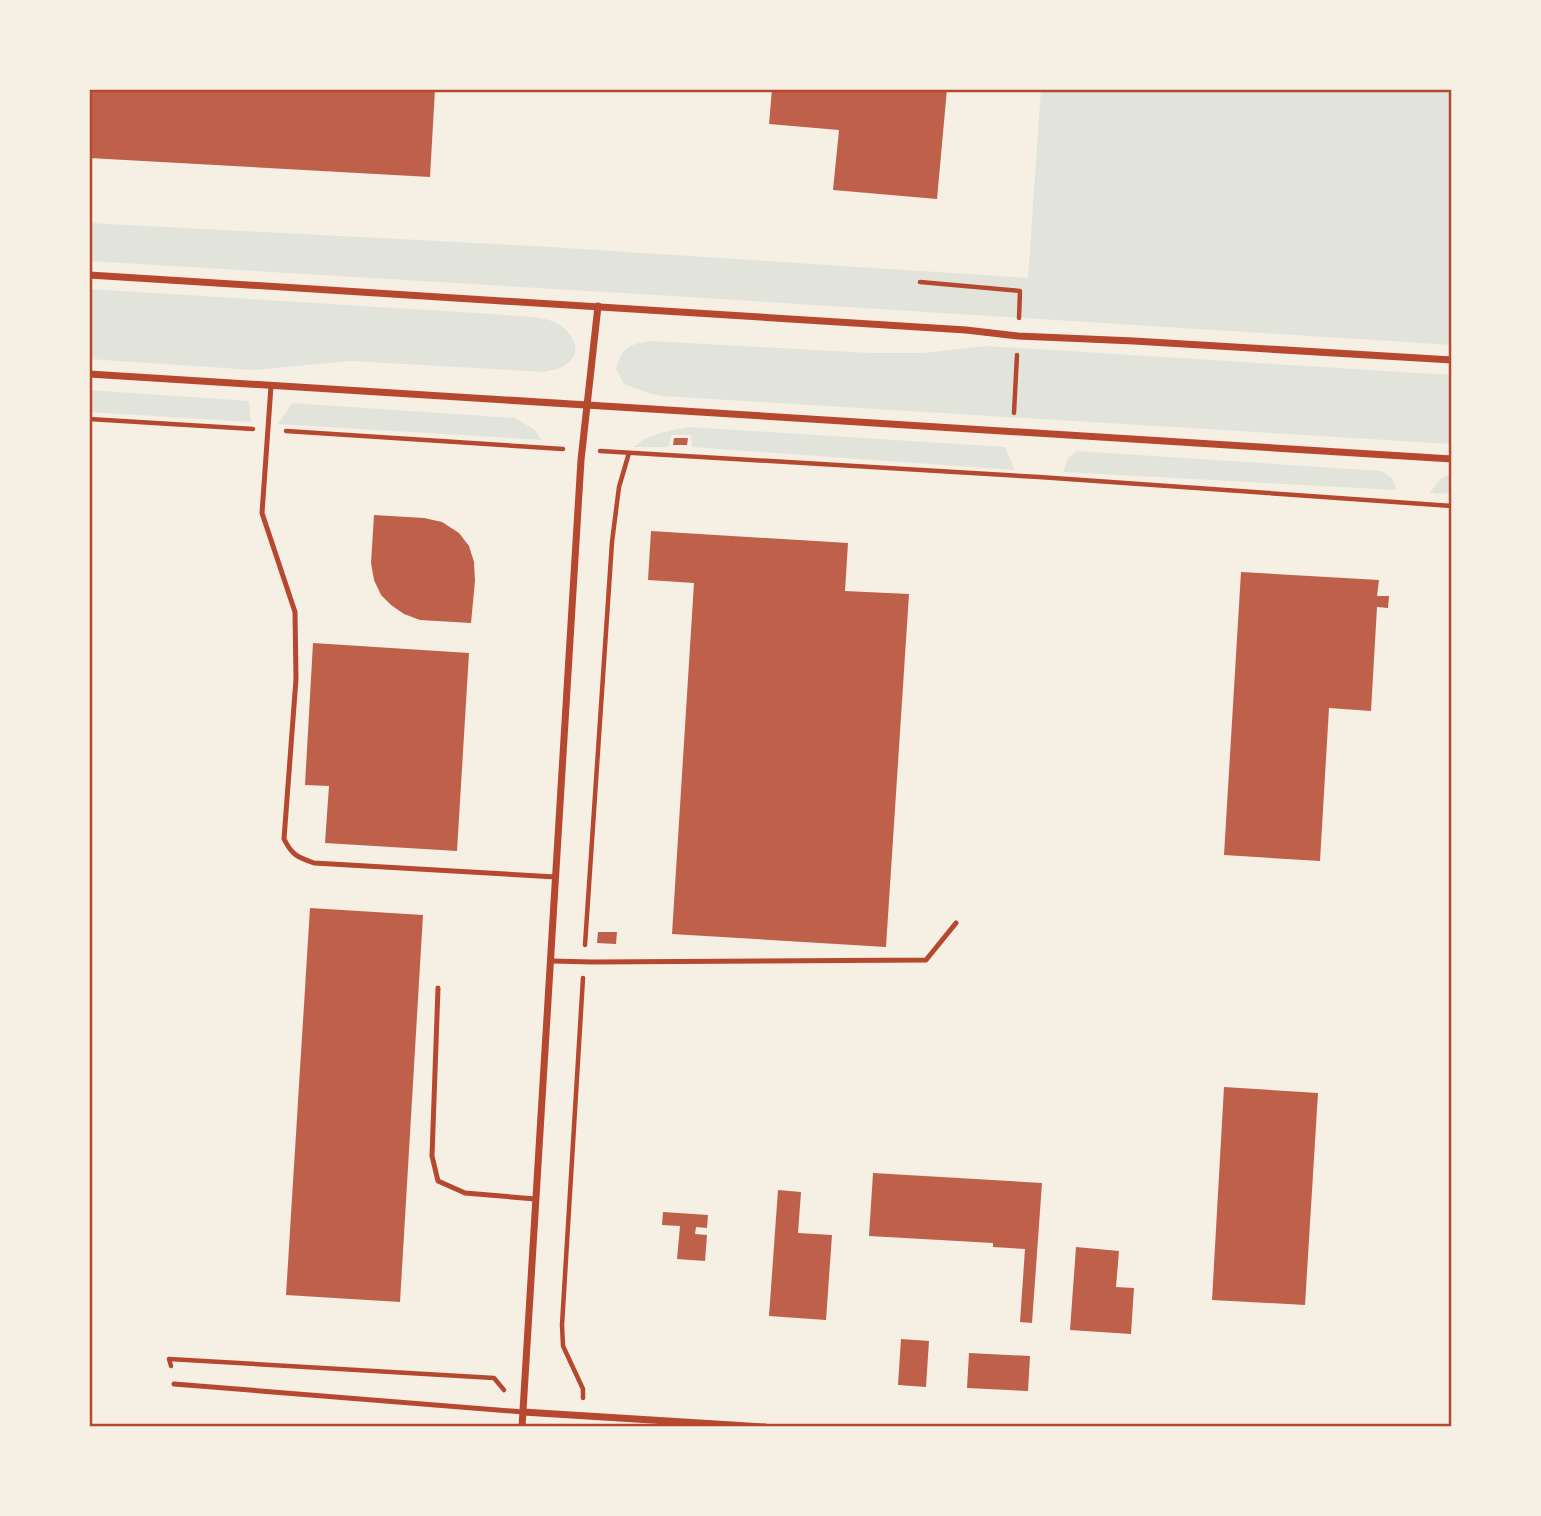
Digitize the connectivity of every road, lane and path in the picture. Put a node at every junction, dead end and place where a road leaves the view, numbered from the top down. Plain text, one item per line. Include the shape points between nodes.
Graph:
1 (89, 275) edge
2 (598, 306) junction
3 (1452, 360) edge
4 (89, 374) edge
5 (271, 386) junction
6 (587, 405) junction
7 (89, 419) edge
8 (267, 430) junction
9 (583, 450) junction
10 (1452, 459) edge
11 (1452, 506) edge
12 (556, 877) junction
13 (956, 923) dead end
14 (551, 961) junction
15 (438, 988) dead end
16 (536, 1199) junction
17 (174, 1384) joint
18 (523, 1412) junction
19 (522, 1427) edge
20 (765, 1427) edge

1 - 2 street
2 - 3 street
2 - 6 street
4 - 5 street
5 - 6 street
5 - 8 lane
6 - 9 street
6 - 10 street
7 - 8 path
8 - 9 path
8 - 12 lane via 262,513 295,612 296,678 284,839 290,851 314,863
9 - 11 path
9 - 12 street
12 - 14 street
13 - 14 lane via 926,960
14 - 16 street
15 - 16 lane via 432,1156 438,1181 465,1194
16 - 18 street
17 - 18 lane
17 - 18 path via 169,1359 494,1378
18 - 19 street
18 - 20 street

